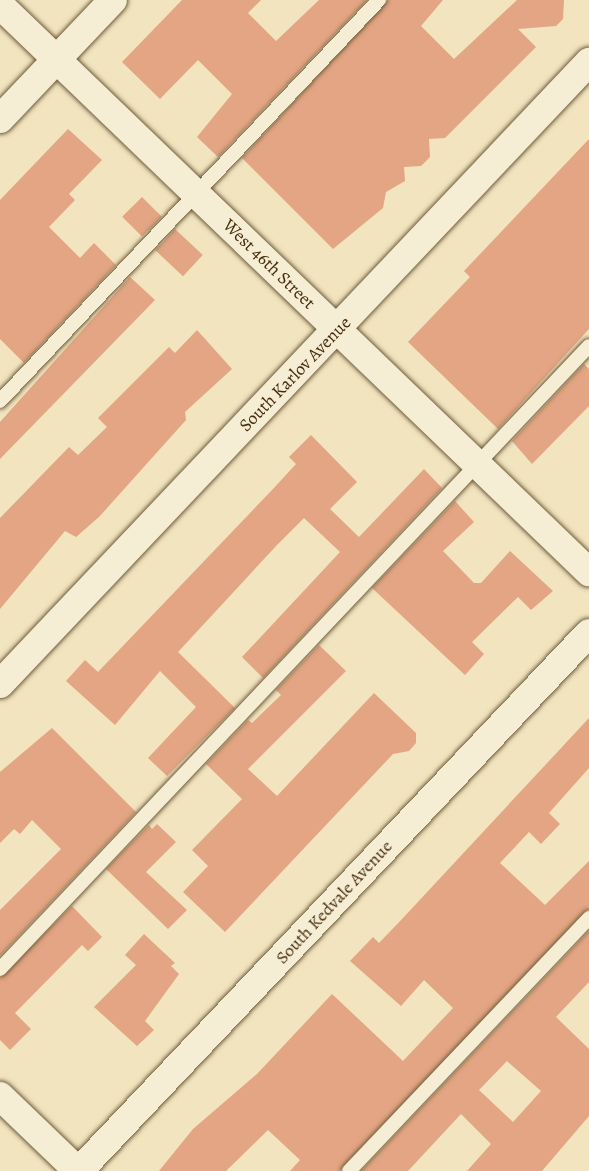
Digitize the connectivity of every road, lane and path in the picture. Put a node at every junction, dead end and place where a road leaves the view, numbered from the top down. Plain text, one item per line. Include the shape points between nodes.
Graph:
1 (113, 0) edge
2 (379, 0) edge
3 (0, 5) edge
4 (56, 60) junction
5 (589, 62) edge
6 (0, 119) edge
7 (196, 194) junction
8 (338, 330) junction
9 (589, 346) edge
10 (0, 401) edge
11 (477, 465) junction
12 (589, 572) edge
13 (589, 633) edge
14 (0, 684) edge
15 (589, 918) edge
16 (0, 969) edge
17 (0, 1096) edge
18 (79, 1171) edge
19 (349, 1171) edge

1 - 4 street
2 - 7 lane
3 - 4 street, West 46th Street
4 - 6 street
4 - 7 street, West 46th Street
5 - 8 street, South Karlov Avenue
7 - 8 street, West 46th Street
7 - 10 lane
8 - 11 street, West 46th Street
8 - 14 street, South Karlov Avenue
9 - 11 lane
11 - 12 street, West 46th Street
11 - 16 lane
13 - 18 street, South Kedvale Avenue
15 - 19 lane
17 - 18 street

